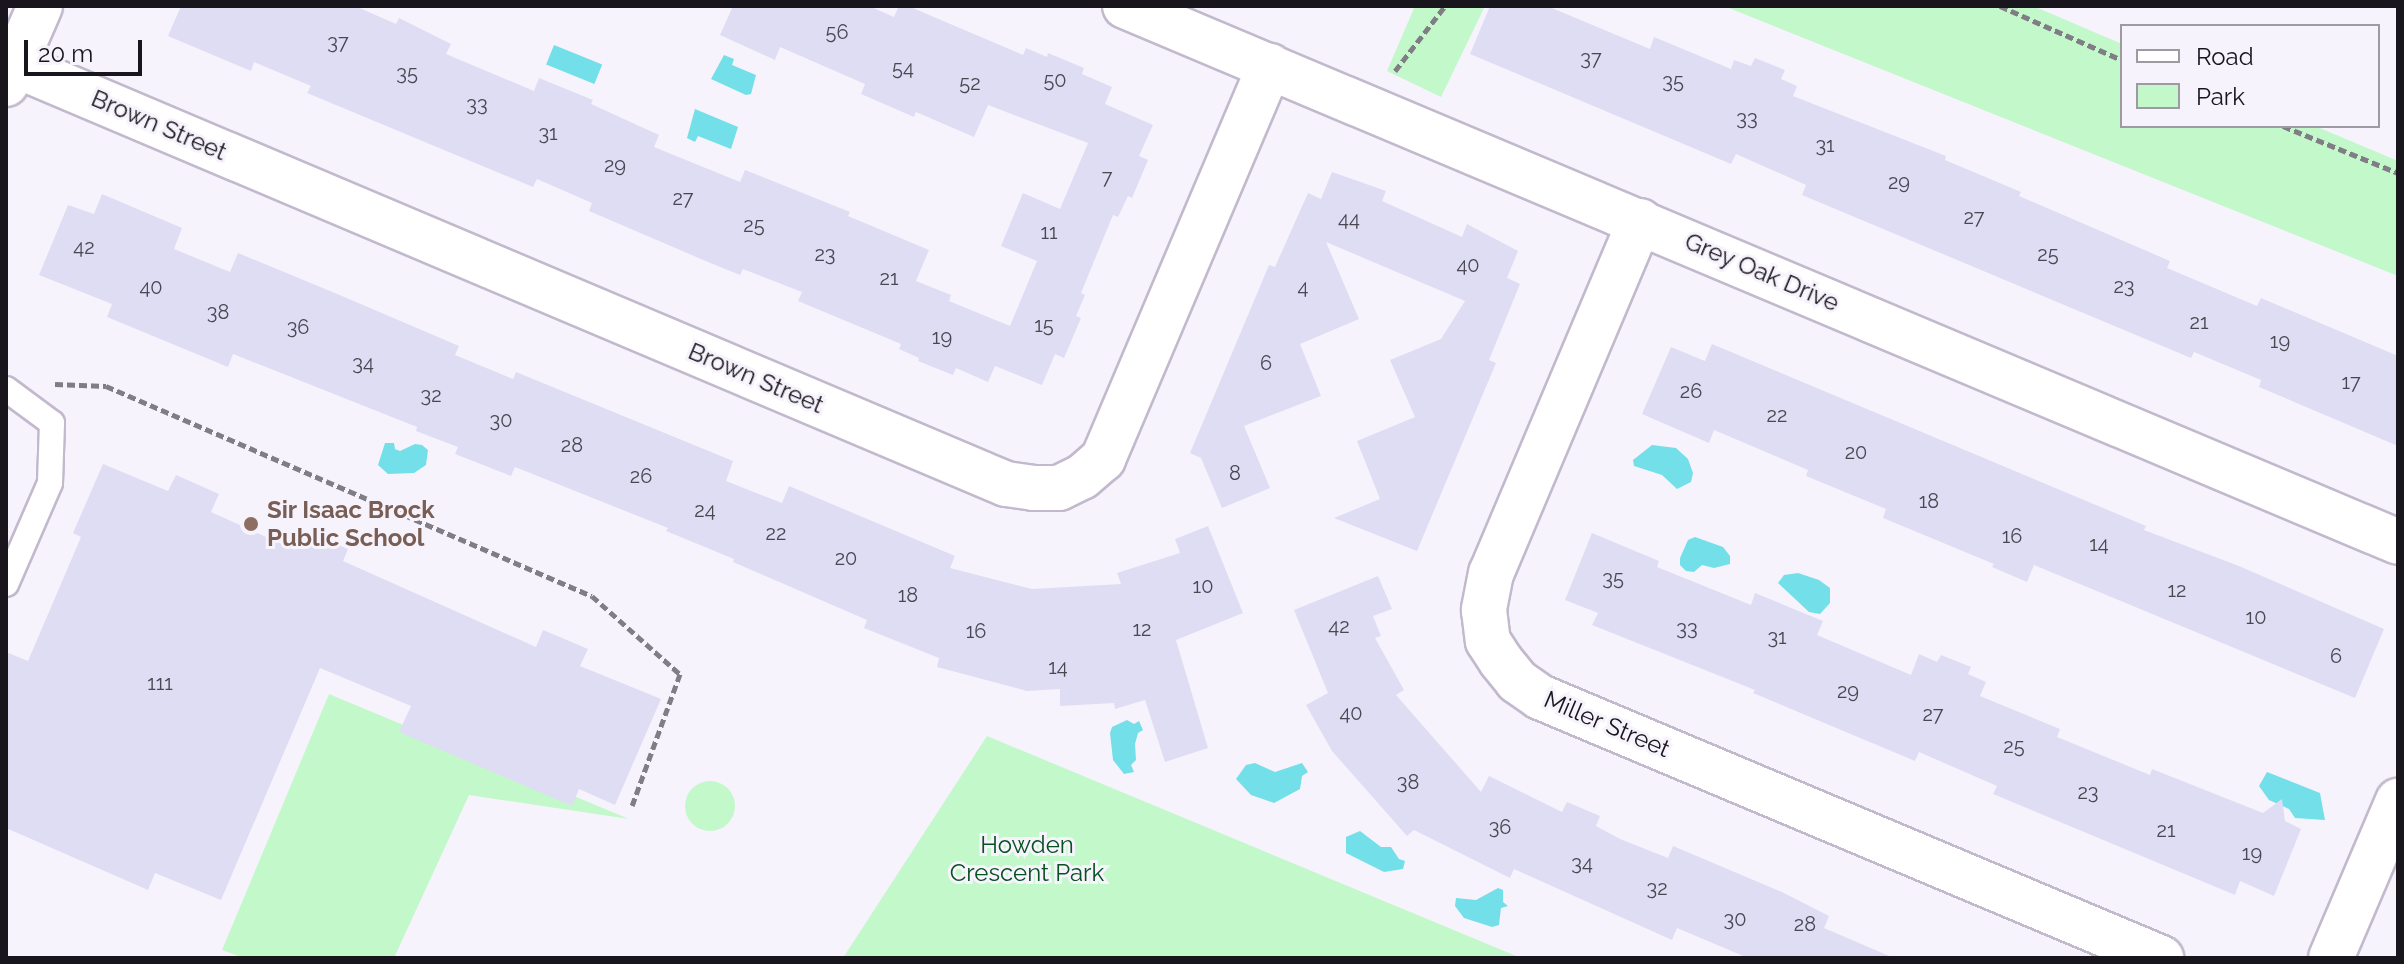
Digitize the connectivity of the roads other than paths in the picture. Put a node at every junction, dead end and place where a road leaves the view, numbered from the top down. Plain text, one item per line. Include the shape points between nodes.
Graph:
1 (40, 6) edge
2 (1125, 6) edge
3 (1270, 66) junction
4 (9, 70) edge
5 (1640, 221) junction
6 (6, 389) edge
7 (2398, 542) edge
8 (6, 584) edge
9 (2398, 801) edge
10 (2161, 958) edge
11 (2331, 958) edge

1 - 4 street
2 - 3 street, Grey Oak Drive
3 - 4 street, Brown Street via 1103,459 1059,488 1006,484
3 - 5 street, Grey Oak Drive
5 - 7 street, Grey Oak Drive
5 - 10 street, Miller Street via 1491,573 1484,610 1488,641 1501,661 1540,697
6 - 8 lane via 52,423 50,483
9 - 11 street

